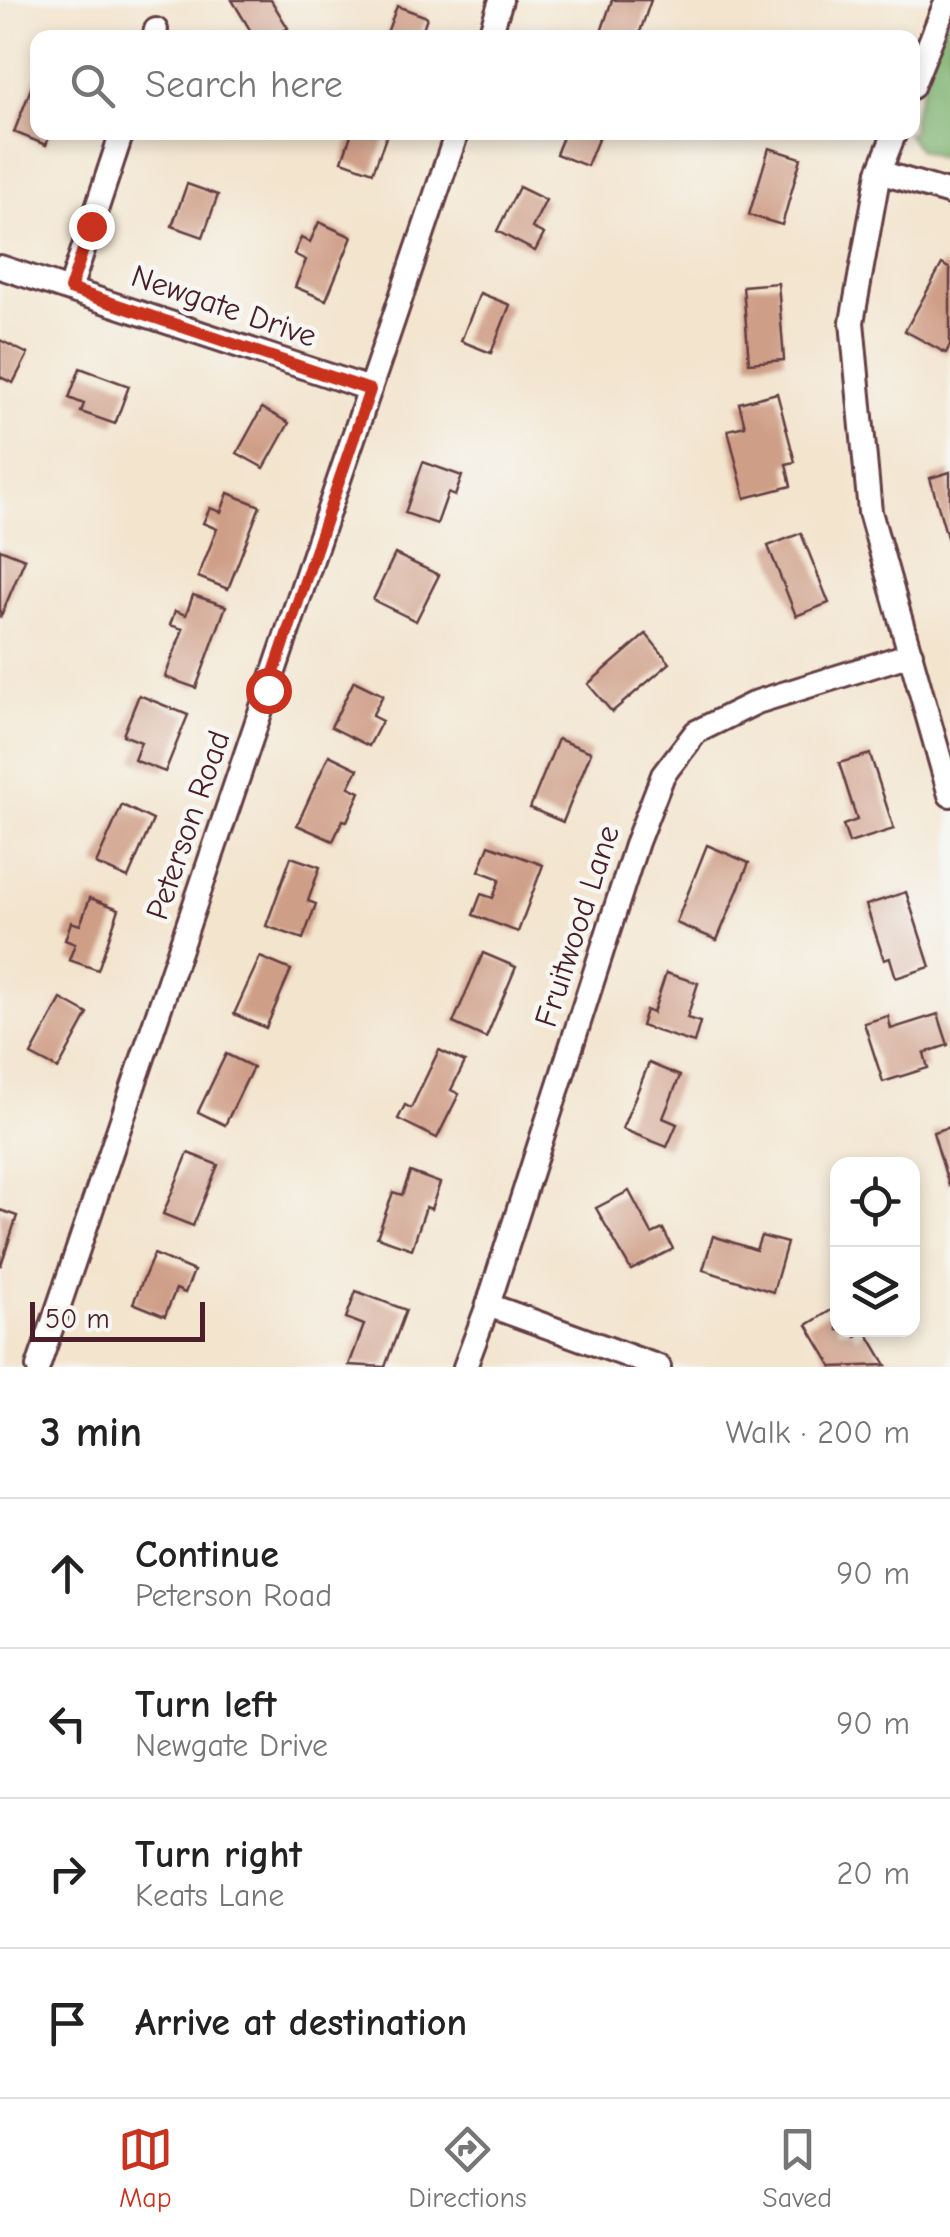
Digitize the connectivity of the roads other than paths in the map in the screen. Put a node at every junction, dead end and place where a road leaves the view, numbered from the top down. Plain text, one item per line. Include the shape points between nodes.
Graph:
1 (501, 0) edge
2 (947, 0) edge
3 (491, 30) edge
4 (920, 67) edge
5 (119, 140) edge
6 (454, 140) edge
7 (891, 140) edge
8 (879, 172) junction
9 (950, 194) edge
10 (0, 267) edge
11 (70, 289) junction
12 (370, 390) junction
13 (912, 654) junction
14 (950, 795) edge
15 (488, 1305) junction
16 (38, 1367) edge
17 (464, 1367) edge
18 (659, 1367) edge

1 - 3 street
2 - 4 street
5 - 11 street
6 - 12 street, Peterson Road
7 - 8 street
8 - 9 street
8 - 13 street via 852,322 870,512
10 - 11 street, Newgate Drive
11 - 12 street, Newgate Drive
12 - 16 street, Peterson Road
13 - 14 street
13 - 15 street, Fruitwood Lane via 756,702 696,732 663,775
15 - 17 street, Fruitwood Lane
15 - 18 street

